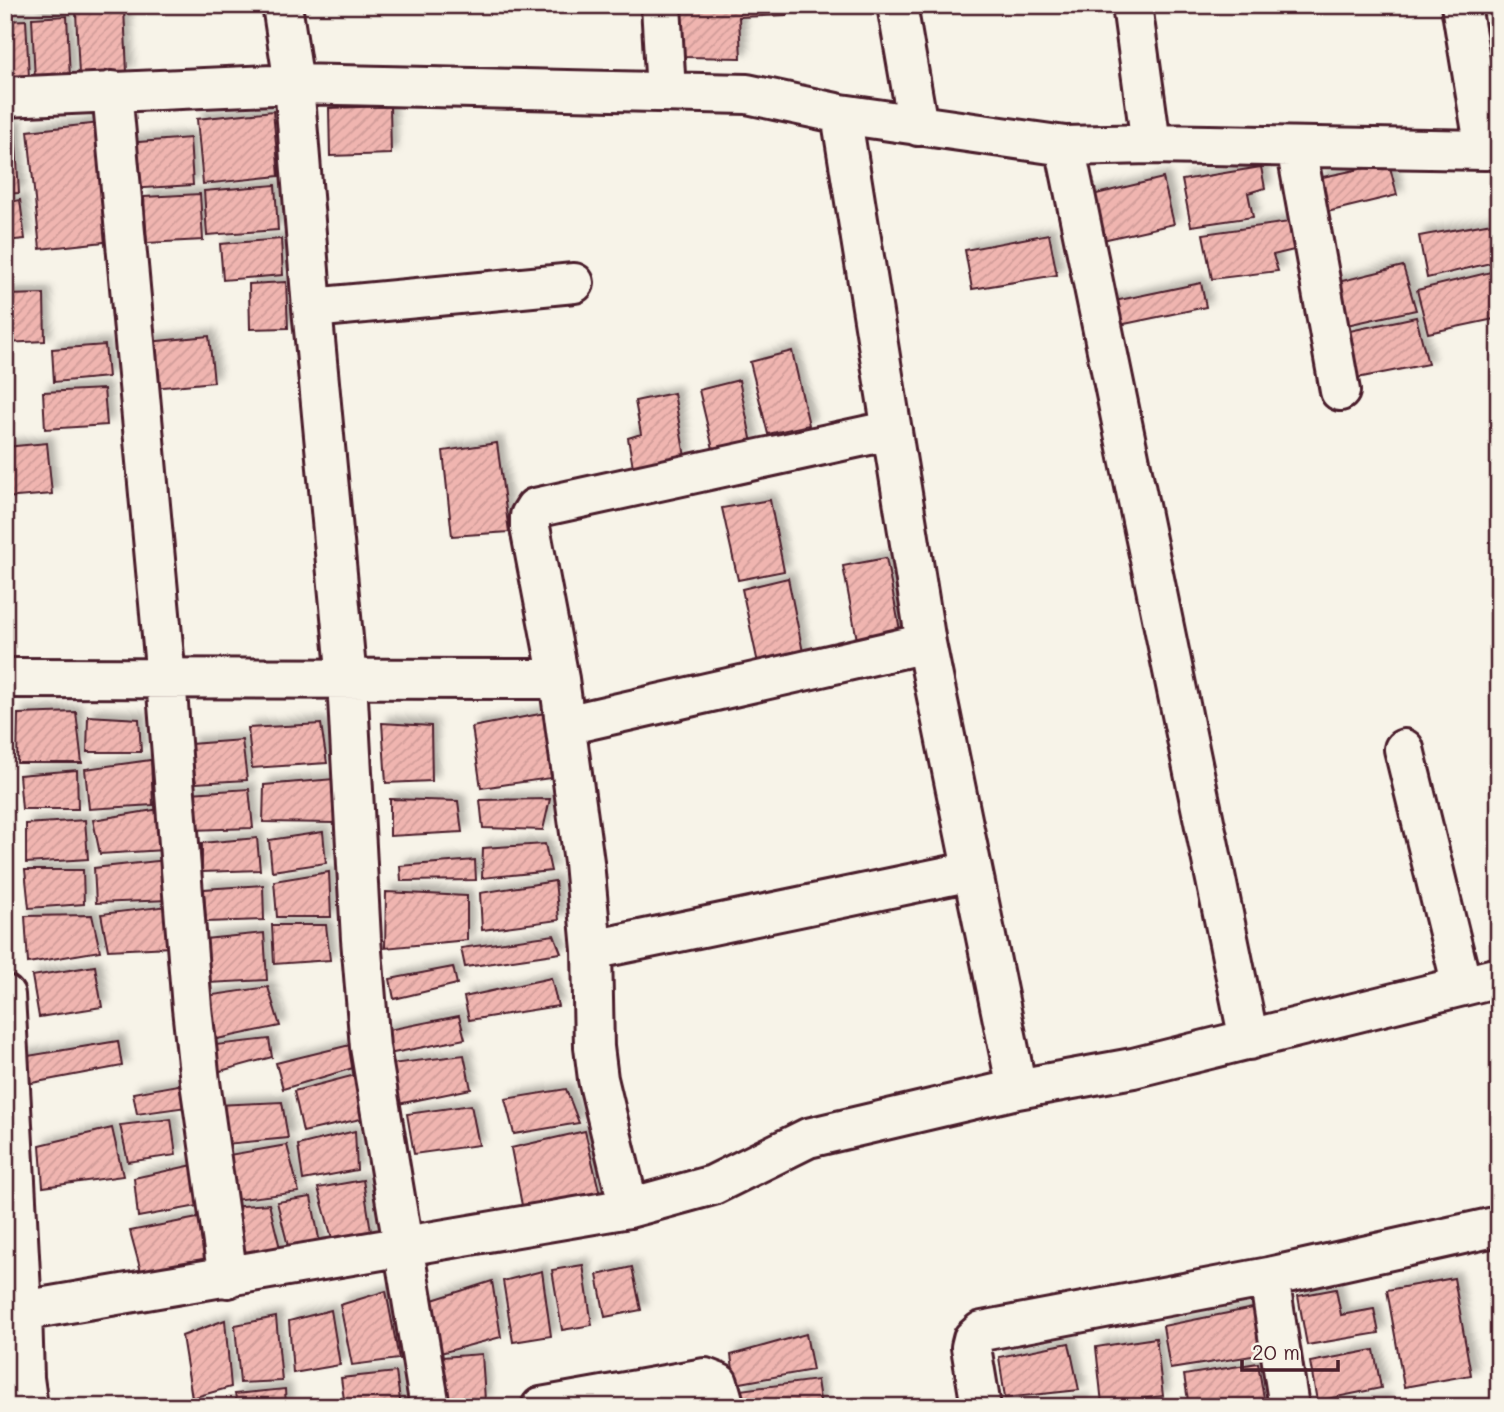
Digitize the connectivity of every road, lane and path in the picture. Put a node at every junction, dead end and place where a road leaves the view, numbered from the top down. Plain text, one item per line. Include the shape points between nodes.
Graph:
1 (282, 5) edge
2 (662, 5) edge
3 (897, 5) edge
4 (1132, 5) edge
5 (1461, 5) edge
6 (294, 84) junction
7 (112, 91) junction
8 (666, 92) junction
9 (5, 97) edge
10 (841, 114) junction
11 (918, 126) junction
12 (1151, 144) junction
13 (1065, 146) junction
14 (1296, 147) junction
15 (1492, 149) edge
16 (574, 283) dead end
17 (312, 308) junction
18 (1340, 391) dead end
19 (892, 430) junction
20 (926, 643) junction
21 (5, 678) edge
22 (166, 679) junction
23 (559, 679) junction
24 (346, 680) junction
25 (566, 725) junction
26 (1404, 749) dead end
27 (972, 871) junction
28 (592, 950) junction
29 (1499, 977) edge
30 (1462, 986) junction
31 (5, 995) edge
32 (1249, 1040) junction
33 (1017, 1089) junction
34 (629, 1208) junction
35 (1498, 1233) edge
36 (402, 1247) junction
37 (1269, 1277) junction
38 (228, 1278) junction
39 (22, 1311) junction
40 (19, 1388) edge
41 (615, 1401) edge
42 (430, 1407) edge
43 (541, 1407) edge
44 (725, 1407) edge
45 (981, 1407) edge
46 (1289, 1407) edge

1 - 6 street
2 - 8 street
3 - 11 street
4 - 12 street
5 - 15 street
6 - 7 street
6 - 8 street
6 - 17 street
7 - 9 street
7 - 22 street
8 - 10 street via 747,94
10 - 11 street
10 - 19 street
11 - 13 street
12 - 13 street
12 - 14 street
13 - 32 street
14 - 15 street
14 - 18 street
16 - 17 street
17 - 24 street
19 - 20 street
19 - 23 street via 535,508 530,527
20 - 25 street
20 - 27 street
21 - 22 street
22 - 24 street
22 - 38 street via 192,1008
23 - 24 street
23 - 25 street
24 - 36 street via 370,1046
25 - 28 street
26 - 30 street
27 - 28 street
27 - 33 street
28 - 34 street via 598,1079
29 - 30 street
30 - 32 street
31 - 39 street
32 - 33 street
33 - 34 street via 808,1138 713,1185
34 - 36 street
35 - 37 street
36 - 38 street
36 - 42 street
37 - 45 street via 982,1331 971,1347
37 - 46 street
38 - 39 street
39 - 40 street
41 - 43 street
41 - 44 street via 705,1378 718,1383

